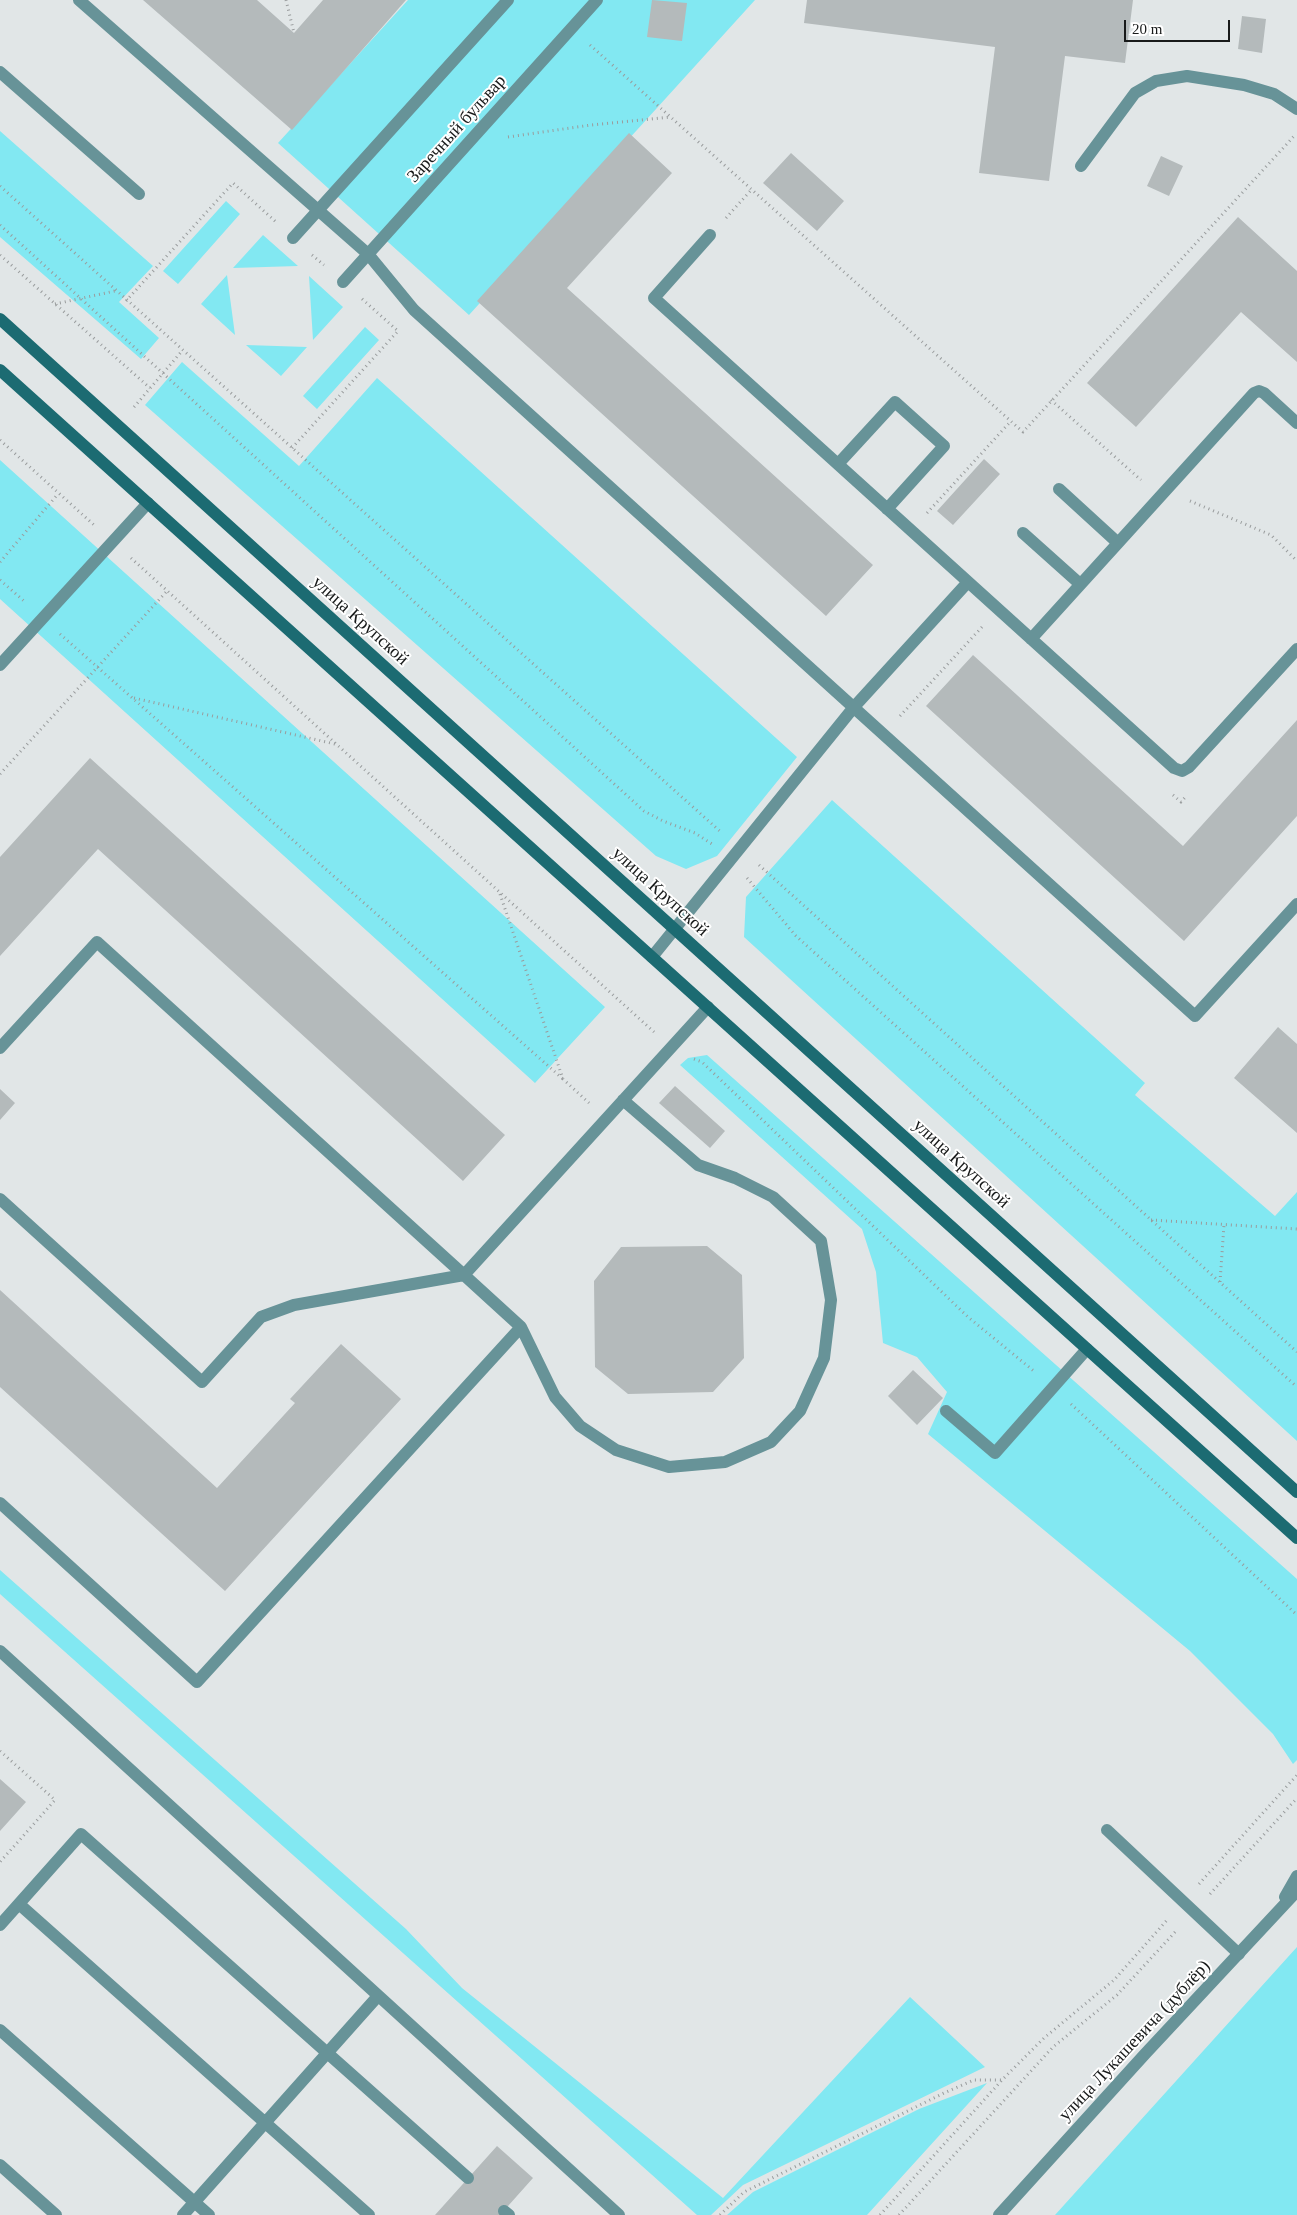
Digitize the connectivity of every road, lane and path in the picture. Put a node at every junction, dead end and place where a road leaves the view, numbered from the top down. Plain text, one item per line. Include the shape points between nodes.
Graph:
1 (79, 0) edge
2 (286, 0) edge
3 (508, 0) edge
4 (597, 0) edge
5 (571, 28) junction
6 (294, 33) dead end
7 (0, 72) edge
8 (1297, 109) edge
9 (671, 117) junction
10 (1297, 134) edge
11 (469, 142) junction
12 (1081, 166) dead end
13 (0, 186) edge
14 (752, 189) junction
15 (139, 194) dead end
16 (318, 210) junction
17 (0, 226) edge
18 (710, 235) joint
19 (293, 238) junction
20 (368, 254) junction
21 (0, 255) edge
22 (343, 282) junction
23 (116, 291) junction
24 (81, 299) junction
25 (126, 301) junction
26 (55, 304) junction
27 (0, 319) edge
28 (182, 351) junction
29 (0, 370) edge
30 (164, 373) junction
31 (150, 388) junction
32 (1011, 421) junction
33 (1297, 423) edge
34 (118, 425) junction
35 (0, 440) edge
36 (292, 448) junction
37 (838, 464) junction
38 (1059, 489) dead end
39 (58, 494) junction
40 (148, 504) junction
41 (887, 509) junction
42 (911, 530) junction
43 (1023, 533) dead end
44 (113, 541) junction
45 (1118, 543) junction
46 (0, 562) edge
47 (0, 580) edge
48 (968, 582) junction
49 (1080, 584) junction
50 (167, 591) junction
51 (43, 618) junction
52 (984, 624) dead end
53 (1031, 639) junction
54 (1297, 649) edge
55 (0, 665) edge
56 (97, 667) junction
57 (132, 698) junction
58 (854, 707) junction
59 (884, 734) junction
60 (336, 744) junction
61 (0, 774) edge
62 (741, 850) junction
63 (732, 861) junction
64 (500, 893) junction
65 (1297, 904) edge
66 (675, 929) junction
67 (652, 957) junction
68 (708, 1007) junction
69 (671, 1047) junction
70 (0, 1048) edge
71 (563, 1079) junction
72 (623, 1100) junction
73 (606, 1119) junction
74 (0, 1199) edge
75 (1151, 1220) junction
76 (1224, 1226) junction
77 (1297, 1229) edge
78 (464, 1275) junction
79 (1220, 1283) junction
80 (521, 1327) junction
81 (1087, 1349) junction
82 (1297, 1352) edge
83 (1297, 1386) edge
84 (1053, 1388) junction
85 (946, 1412) dead end
86 (1297, 1492) edge
87 (0, 1503) edge
88 (1297, 1538) edge
89 (1297, 1614) edge
90 (0, 1651) edge
91 (0, 1751) edge
92 (1297, 1775) edge
93 (1297, 1798) edge
94 (1107, 1830) dead end
95 (0, 1862) edge
96 (1297, 1876) edge
97 (1194, 1890) dead end
98 (1297, 1891) edge
99 (19, 1904) junction
100 (1194, 1912) junction
101 (1274, 1915) junction
102 (1169, 1918) dead end
103 (0, 1925) edge
104 (1239, 1954) junction
105 (378, 1996) junction
106 (0, 2030) edge
107 (328, 2053) junction
108 (1002, 2080) junction
109 (265, 2123) junction
110 (0, 2165) edge
111 (468, 2178) dead end
112 (194, 2202) junction
113 (617, 2214) edge
114 (56, 2215) edge
115 (183, 2215) edge
116 (209, 2215) edge
117 (369, 2215) edge
118 (720, 2215) edge
119 (880, 2215) edge
120 (899, 2215) edge
121 (1000, 2215) edge

1 - 16 street
2 - 6 path
3 - 16 street
4 - 5 street, Заречный бульвар
5 - 9 path
5 - 11 street, Заречный бульвар
7 - 15 street
8 - 12 street via 1274,94 1244,85 1187,76 1156,81 1135,93
9 - 11 path
9 - 14 path
10 - 32 path via 1022,432
11 - 20 street, Заречный бульвар
13 - 23 path
14 - 18 path
14 - 32 path
16 - 19 street
16 - 20 street
17 - 24 path
18 - 37 street via 654,298
19 - 22 path
19 - 25 path via 233,184
20 - 22 street, Заречный бульвар
20 - 58 street via 414,310
21 - 26 path
22 - 36 path via 398,331
23 - 24 path
23 - 25 path
24 - 26 path
24 - 30 path
25 - 28 path
26 - 31 path
27 - 34 main road, улица Крупской
28 - 30 path
28 - 36 path
29 - 40 main road
30 - 31 path
30 - 63 path via 644,811 694,833
31 - 34 path
32 - 42 path
33 - 45 street via 1264,393 1254,393
34 - 66 main road, улица Крупской
35 - 39 path
36 - 62 path
37 - 41 street
37 - 41 street via 895,402 944,446
38 - 45 street
39 - 44 path
39 - 46 path
40 - 44 street
40 - 67 main road
41 - 42 street
42 - 48 street
43 - 49 street
44 - 50 path
44 - 51 street
45 - 49 street
47 - 51 path
48 - 53 street
48 - 58 street
49 - 53 street
50 - 56 path
50 - 60 path
51 - 55 street
51 - 56 path
52 - 59 path
53 - 54 street via 1174,768 1182,771 1189,768
56 - 57 path
56 - 61 path
57 - 60 path
57 - 71 path
58 - 59 street
58 - 62 street
59 - 65 street via 1195,1016
60 - 64 path
62 - 63 street
62 - 75 path
63 - 66 street
63 - 83 path via 796,936
64 - 69 path
64 - 71 path
66 - 67 street
66 - 86 main road, улица Крупской
67 - 68 main road
68 - 69 street
68 - 81 main road
69 - 72 street
69 - 84 path via 702,1062 968,1317
70 - 78 street via 97,942
71 - 73 path
72 - 73 street
72 - 80 street via 698,1166 734,1178 773,1197 821,1241 832,1300 824,1358 800,1411 771,1442 725,1462 669,1467 616,1450 580,1426 555,1397
73 - 78 street
74 - 78 street via 202,1382 261,1317 294,1305
75 - 76 path
75 - 79 path
76 - 77 path
76 - 79 path
78 - 80 street
79 - 82 path
80 - 87 street via 197,1682
81 - 84 street
81 - 88 main road
84 - 85 street via 996,1454
84 - 89 path
90 - 105 street
91 - 95 path via 55,1800
92 - 97 path
93 - 100 path
94 - 100 street
96 - 101 street
98 - 101 street, улица Лукашевича (дублёр)
99 - 103 street
99 - 107 street via 82,1834
99 - 109 street
100 - 104 street
100 - 120 path via 1117,1995 1053,2047
101 - 104 street, улица Лукашевича (дублёр)
102 - 108 path via 1114,1980 1044,2038
104 - 121 street, улица Лукашевича (дублёр)
105 - 107 street
105 - 113 street
106 - 112 street
107 - 109 street
107 - 111 street
108 - 118 path via 974,2080 944,2093 744,2192
108 - 119 path
109 - 112 street
109 - 117 street
110 - 114 street
112 - 115 street
112 - 116 street

